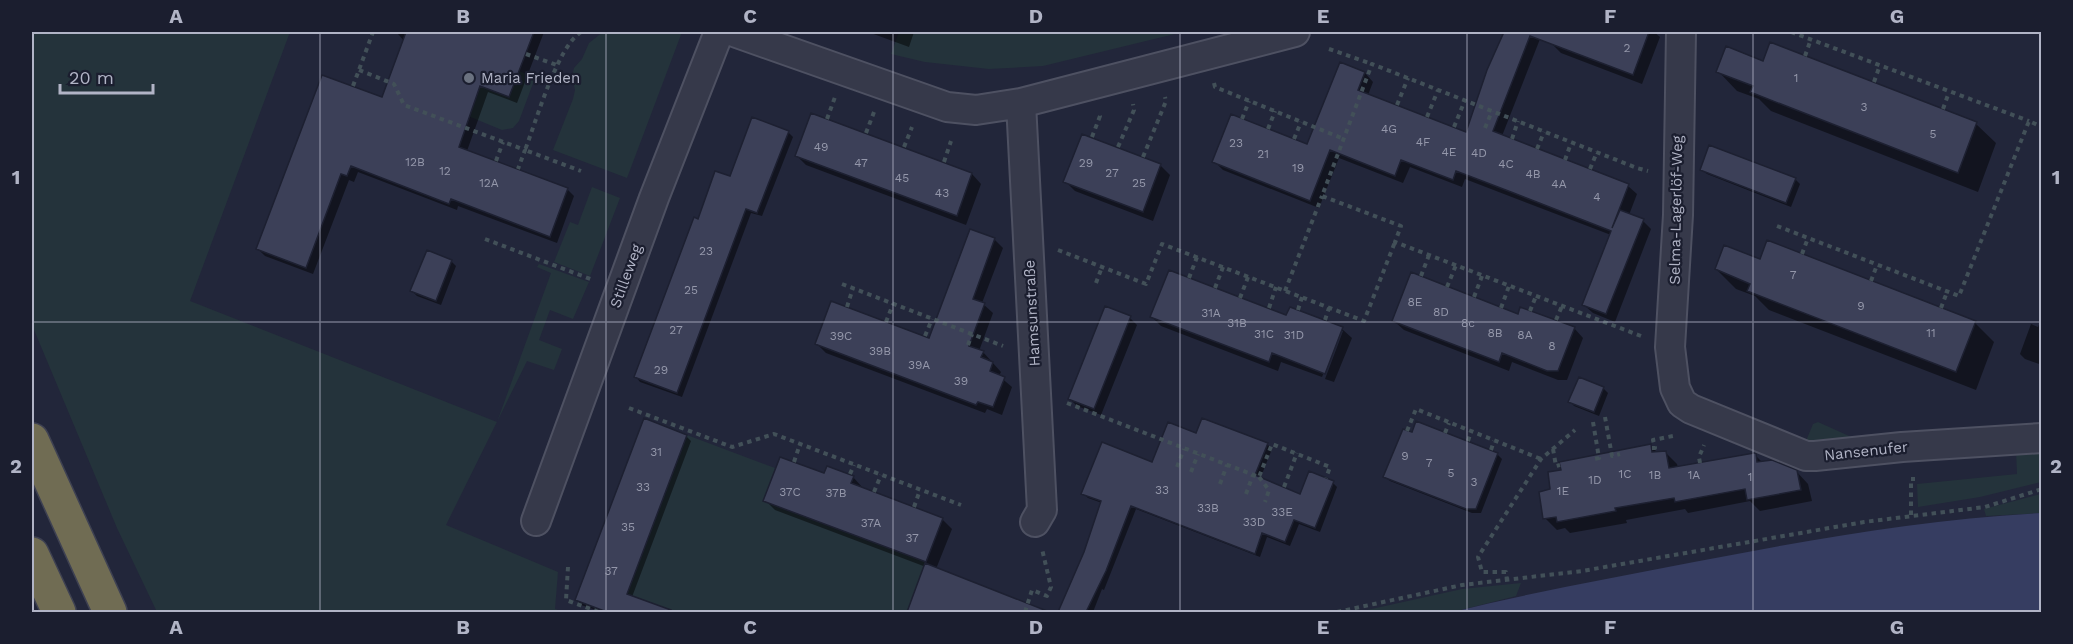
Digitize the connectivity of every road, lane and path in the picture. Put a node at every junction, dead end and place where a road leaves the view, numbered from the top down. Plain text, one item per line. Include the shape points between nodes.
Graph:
1 (373, 32) edge
2 (570, 32) edge
3 (581, 32) edge
4 (719, 32) edge
5 (734, 32) edge
6 (1295, 32) edge
7 (1681, 32) edge
8 (1791, 32) edge
9 (573, 36) junction
10 (1811, 39) junction
11 (1329, 49) dead end
12 (526, 54) dead end
13 (1805, 56) dead end
14 (1372, 64) junction
15 (557, 65) junction
16 (1880, 65) junction
17 (359, 70) junction
18 (1408, 78) junction
19 (1214, 82) dead end
20 (1874, 82) dead end
21 (353, 86) dead end
22 (1438, 90) junction
23 (1949, 92) junction
24 (1165, 96) dead end
25 (1465, 100) junction
26 (1249, 101) junction
27 (833, 103) dead end
28 (1021, 103) junction
29 (1133, 104) dead end
30 (1397, 105) dead end
31 (1943, 109) dead end
32 (1275, 111) junction
33 (1492, 111) junction
34 (1099, 112) dead end
35 (1427, 117) dead end
36 (872, 118) dead end
37 (1242, 118) dead end
38 (827, 119) dead end
39 (1301, 122) junction
40 (1518, 122) junction
41 (2029, 122) junction
42 (912, 126) dead end
43 (1454, 127) dead end
44 (2042, 127) edge
45 (1485, 128) dead end
46 (1268, 129) dead end
47 (1544, 132) junction
48 (866, 133) dead end
49 (1092, 137) dead end
50 (1294, 139) dead end
51 (1344, 139) junction
52 (1512, 139) dead end
53 (951, 141) dead end
54 (503, 142) junction
55 (1572, 142) junction
56 (904, 147) dead end
57 (1118, 147) dead end
58 (1537, 149) dead end
59 (525, 150) junction
60 (1597, 152) junction
61 (1143, 157) dead end
62 (1564, 159) dead end
63 (496, 161) dead end
64 (944, 162) dead end
65 (518, 169) dead end
66 (1590, 169) dead end
67 (581, 171) dead end
68 (1655, 172) dead end
69 (1322, 196) junction
70 (1777, 226) dead end
71 (1808, 238) junction
72 (485, 239) dead end
73 (1395, 242) junction
74 (1029, 247) junction
75 (1802, 254) dead end
76 (1429, 255) junction
77 (1197, 257) junction
78 (1877, 264) junction
79 (1456, 265) junction
80 (1102, 267) junction
81 (1223, 267) junction
82 (1421, 276) dead end
83 (1482, 276) junction
84 (1248, 277) junction
85 (1189, 278) dead end
86 (593, 280) dead end
87 (1871, 281) dead end
88 (1096, 283) dead end
89 (842, 284) dead end
90 (1509, 286) junction
91 (1276, 287) junction
92 (1447, 287) dead end
93 (853, 288) junction
94 (1215, 288) dead end
95 (1285, 291) junction
96 (1947, 291) junction
97 (1536, 296) junction
98 (1302, 297) junction
99 (1474, 297) dead end
100 (1240, 298) dead end
101 (893, 304) junction
102 (1562, 306) junction
103 (847, 307) dead end
104 (1269, 308) dead end
105 (1329, 308) junction
106 (1501, 308) dead end
107 (1941, 308) dead end
108 (1298, 310) dead end
109 (1530, 311) dead end
110 (932, 319) junction
111 (1325, 320) dead end
112 (1556, 320) dead end
113 (886, 322) dead end
114 (972, 334) junction
115 (925, 336) dead end
116 (968, 345) dead end
117 (1670, 347) junction
118 (1007, 348) dead end
119 (1675, 388) joint
120 (1065, 402) dead end
121 (629, 408) dead end
122 (1605, 417) dead end
123 (1593, 422) dead end
124 (1449, 423) junction
125 (1575, 430) dead end
126 (1407, 431) dead end
127 (1471, 432) junction
128 (1445, 433) dead end
129 (2042, 438) edge
130 (32, 440) edge
131 (1468, 441) dead end
132 (1494, 441) junction
133 (800, 444) junction
134 (1184, 448) junction
135 (1553, 448) junction
136 (1491, 450) dead end
137 (1297, 453) junction
138 (1198, 454) junction
139 (1620, 454) dead end
140 (1699, 457) dead end
141 (1541, 459) junction
142 (1594, 459) dead end
143 (794, 462) dead end
144 (1700, 463) dead end
145 (854, 465) junction
146 (1227, 465) junction
147 (1560, 465) dead end
148 (1177, 467) dead end
149 (1191, 472) dead end
150 (850, 474) dead end
151 (881, 475) junction
152 (1253, 475) junction
153 (1259, 477) junction
154 (1326, 478) dead end
155 (1220, 484) dead end
156 (1284, 487) dead end
157 (2042, 489) edge
158 (920, 490) junction
159 (874, 492) dead end
160 (1246, 494) dead end
161 (1265, 501) dead end
162 (962, 505) dead end
163 (914, 507) dead end
164 (536, 521) dead end
165 (1035, 522) joint
166 (32, 554) edge
167 (568, 567) dead end
168 (1507, 581) junction
169 (59, 612) edge
170 (110, 612) edge
171 (599, 612) edge
172 (1025, 612) edge
173 (1336, 612) edge

1 - 17 path
2 - 9 path
3 - 9 path
4 - 164 street, Stilleweg
5 - 28 street via 947,106 976,110
6 - 28 street
7 - 117 street, Selma-Lagerlöf-Weg via 1678,215
8 - 10 path
9 - 15 path
10 - 13 path
10 - 16 path
11 - 14 path
12 - 15 path
14 - 18 path
14 - 51 path
15 - 59 path
16 - 20 path
16 - 23 path
17 - 21 path
17 - 54 path via 394,84 404,105
18 - 22 path
18 - 30 path
19 - 26 path via 1215,87
22 - 25 path
22 - 35 path
23 - 31 path
23 - 41 path
24 - 61 path
25 - 33 path
25 - 43 path
26 - 32 path
26 - 37 path
27 - 38 path
28 - 74 street, Hamsunstraße
29 - 57 path
32 - 39 path
32 - 46 path
33 - 40 path
33 - 45 path
34 - 49 path
36 - 48 path
39 - 50 path
39 - 51 path
40 - 47 path
40 - 52 path
41 - 44 path
41 - 96 path via 1959,296
42 - 56 path
47 - 55 path
47 - 58 path
51 - 69 path
53 - 64 path
54 - 59 path
54 - 63 path
55 - 60 path
55 - 62 path
59 - 65 path
59 - 67 path
60 - 66 path
60 - 68 path
69 - 73 path via 1401,226
69 - 95 path
70 - 71 path
71 - 75 path
71 - 78 path
72 - 86 path
73 - 76 path
73 - 105 path via 1364,321
74 - 80 path via 1045,245
74 - 165 street, Hamsunstraße via 1042,510
76 - 79 path
76 - 82 path
77 - 80 path via 1162,244 1146,284
77 - 81 path
77 - 85 path
78 - 87 path
78 - 96 path
79 - 83 path
79 - 92 path
80 - 88 path
81 - 84 path
81 - 94 path
83 - 90 path
83 - 99 path
84 - 91 path
84 - 100 path
89 - 93 path
90 - 97 path
90 - 106 path
91 - 95 path
91 - 104 path
93 - 101 path
93 - 103 path
95 - 98 path
96 - 107 path
97 - 102 path
97 - 109 path
98 - 105 path
98 - 108 path
101 - 110 path
101 - 113 path
102 - 112 path
102 - 117 path
105 - 111 path
110 - 114 path
110 - 115 path
114 - 116 path
114 - 118 path
117 - 119 street, Selma-Lagerlöf-Weg
119 - 129 street, Nansenufer via 1682,403 1691,409 1806,456
120 - 134 path
121 - 133 path via 732,447 774,434
122 - 139 path via 1612,456
123 - 142 path via 1599,458
124 - 126 path via 1416,409
124 - 127 path
124 - 128 path
125 - 135 path
127 - 131 path
127 - 132 path
130 - 170 highway
132 - 136 path
132 - 141 path
133 - 143 path
133 - 145 path
134 - 138 path
134 - 148 path
135 - 141 path
135 - 147 path via 1557,466
137 - 153 path via 1272,444
137 - 154 path via 1330,467
137 - 156 path
138 - 146 path
138 - 149 path
140 - 144 path
141 - 168 path via 1478,557 1482,572 1506,572
145 - 150 path
145 - 151 path
146 - 152 path
146 - 155 path
151 - 158 path
151 - 159 path
152 - 153 path
152 - 160 path
153 - 161 path via 1269,490
157 - 168 path via 1984,507 1864,522
158 - 162 path
158 - 163 path
165 - 172 path via 1052,587 1047,596 1032,590
166 - 169 highway
167 - 171 path via 566,600
168 - 173 path via 1462,585

